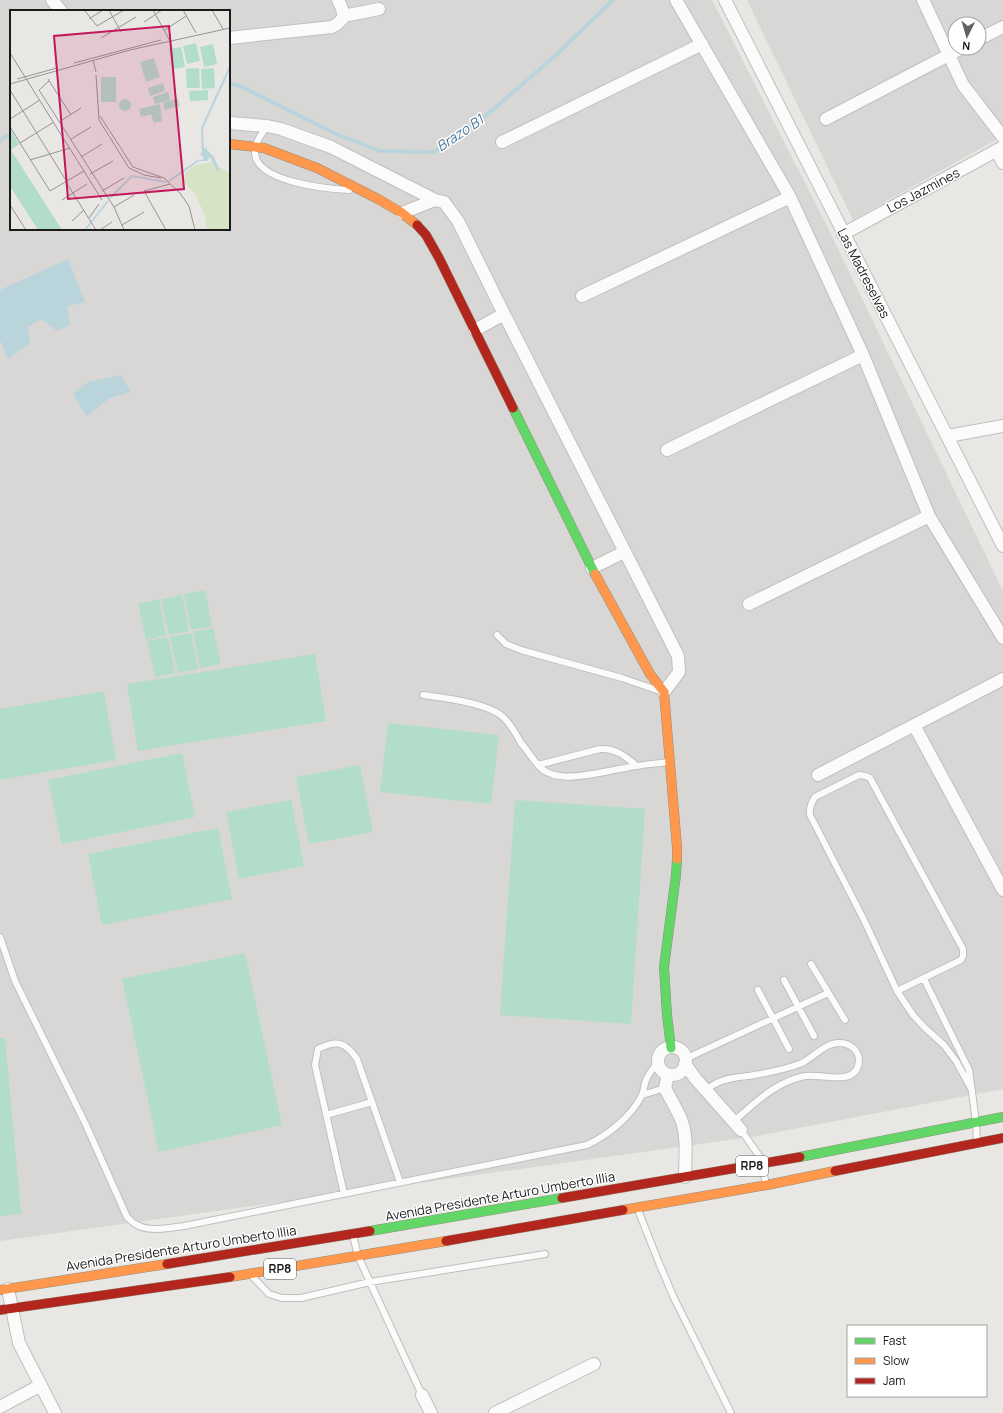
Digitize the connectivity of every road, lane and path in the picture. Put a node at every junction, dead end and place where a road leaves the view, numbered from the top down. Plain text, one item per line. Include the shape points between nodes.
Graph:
1 (52, 0) edge
2 (338, 0) edge
3 (676, 0) edge
4 (725, 0) edge
5 (923, 0) edge
6 (379, 9) dead end
7 (60, 10) edge
8 (343, 16) junction
9 (1003, 27) edge
10 (987, 35) edge
11 (230, 38) edge
12 (702, 44) junction
13 (947, 50) edge
14 (947, 55) edge
15 (950, 56) edge
16 (826, 119) dead end
17 (230, 123) edge
18 (267, 126) junction
19 (1003, 136) edge
20 (502, 142) dead end
21 (230, 144) edge
22 (255, 146) junction
23 (1000, 149) edge
24 (1003, 163) edge
25 (362, 191) junction
26 (790, 197) junction
27 (435, 200) junction
28 (402, 213) junction
29 (843, 234) junction
30 (582, 296) dead end
31 (504, 314) junction
32 (475, 330) junction
33 (863, 355) junction
34 (1003, 426) edge
35 (948, 436) junction
36 (667, 450) dead end
37 (929, 516) junction
38 (1003, 546) edge
39 (624, 552) junction
40 (592, 568) junction
41 (749, 604) dead end
42 (497, 634) dead end
43 (1003, 638) edge
44 (1003, 679) edge
45 (664, 692) junction
46 (423, 695) dead end
47 (914, 725) junction
48 (669, 762) junction
49 (538, 765) junction
50 (637, 766) junction
51 (818, 775) dead end
52 (1003, 890) edge
53 (0, 937) edge
54 (811, 964) dead end
55 (924, 979) junction
56 (784, 980) dead end
57 (758, 990) dead end
58 (898, 991) junction
59 (828, 993) junction
60 (798, 1006) junction
61 (773, 1018) junction
62 (845, 1020) dead end
63 (814, 1036) dead end
64 (671, 1048) junction
65 (789, 1049) dead end
66 (685, 1062) junction
67 (658, 1063) junction
68 (668, 1074) junction
69 (665, 1088) junction
70 (706, 1090) junction
71 (972, 1090) junction
72 (642, 1095) junction
73 (372, 1102) junction
74 (326, 1115) junction
75 (1003, 1117) edge
76 (976, 1122) junction
77 (738, 1126) junction
78 (1003, 1138) edge
79 (977, 1143) junction
80 (762, 1164) junction
81 (685, 1177) junction
82 (400, 1182) junction
83 (767, 1186) junction
84 (344, 1194) junction
85 (638, 1208) junction
86 (353, 1234) junction
87 (545, 1254) dead end
88 (358, 1256) junction
89 (249, 1274) junction
90 (370, 1282) junction
91 (4, 1289) edge
92 (5, 1309) edge
93 (594, 1364) dead end
94 (41, 1385) junction
95 (422, 1395) joint
96 (0, 1407) edge
97 (55, 1413) edge
98 (431, 1413) edge
99 (495, 1413) edge
100 (731, 1413) edge

1 - 7 street
2 - 8 street
3 - 12 street
4 - 29 street, Las Madreselvas
5 - 13 street
6 - 8 street
8 - 11 street via 341,22 332,27
9 - 10 street
12 - 20 street
12 - 26 street
14 - 16 street
15 - 19 street via 963,85
17 - 18 street
18 - 22 lane
18 - 27 street via 331,147
21 - 22 main road
22 - 25 main road via 317,168
22 - 25 lane via 255,157 272,175 296,183
23 - 24 street
23 - 29 street, Los Jazmines
25 - 28 main road
26 - 30 street
26 - 33 street
27 - 28 street
27 - 31 street via 444,202 458,220
28 - 32 main road via 416,223 426,235
29 - 35 street, Las Madreselvas
31 - 32 street
31 - 39 street
32 - 40 main road
33 - 36 street
33 - 37 street
34 - 35 street
35 - 38 street, Las Madreselvas
37 - 41 street
37 - 43 street
39 - 40 street
39 - 45 street via 678,656 680,672
40 - 45 main road via 650,674
42 - 45 lane via 506,644 521,650
44 - 47 street
45 - 48 main road
46 - 49 lane via 447,698 503,717
47 - 51 street
47 - 52 street
48 - 50 lane
48 - 64 main road via 677,847 676,875 664,967
49 - 50 lane via 545,771 560,776
49 - 50 lane via 607,748 624,754
53 - 84 lane via 15,981 86,1125 127,1217 138,1226 158,1229 184,1226
54 - 59 lane
55 - 58 lane
55 - 58 lane via 961,960 963,948 870,778 859,775 815,797 809,810
55 - 71 lane via 969,1070
56 - 60 lane
57 - 61 lane
58 - 71 lane via 913,1016 944,1045 956,1061
59 - 60 lane
59 - 62 lane
60 - 61 lane
60 - 63 lane
61 - 65 lane
61 - 66 lane
64 - 66 street via 682,1052
64 - 67 street via 660,1054
66 - 68 street via 677,1074
66 - 70 street
67 - 68 street via 661,1070
67 - 72 lane via 646,1080
68 - 69 street
69 - 72 lane
69 - 81 street via 683,1127
70 - 77 street
70 - 77 lane via 725,1080 767,1073 802,1063 825,1047 836,1043 850,1045 856,1051 858,1064 851,1075 844,1078 807,1076 788,1080 769,1092
71 - 76 lane
72 - 82 lane via 623,1119 600,1139 587,1145
73 - 74 lane
73 - 74 lane via 357,1059 350,1049 339,1043 329,1044 318,1049 315,1065
73 - 82 lane
74 - 84 lane
75 - 76 main road, Avenida Presidente Arturo Umberto Illia / RP8
76 - 79 lane
76 - 80 main road, Avenida Presidente Arturo Umberto Illia / RP8
77 - 80 lane via 760,1157
78 - 79 main road, RP8
79 - 83 main road, RP8
80 - 81 main road, Avenida Presidente Arturo Umberto Illia / RP8
80 - 83 lane
81 - 86 main road, Avenida Presidente Arturo Umberto Illia / RP8
82 - 84 lane
83 - 85 main road, RP8
85 - 88 main road, RP8
85 - 100 lane via 671,1291
86 - 88 lane
86 - 91 main road, Avenida Presidente Arturo Umberto Illia / RP8
87 - 90 lane
88 - 89 main road, RP8
88 - 90 lane
89 - 90 lane via 269,1294 282,1298 302,1298
89 - 92 main road, RP8
90 - 95 lane
91 - 92 street
92 - 94 street
93 - 99 street
94 - 96 street
94 - 97 street
95 - 98 street

